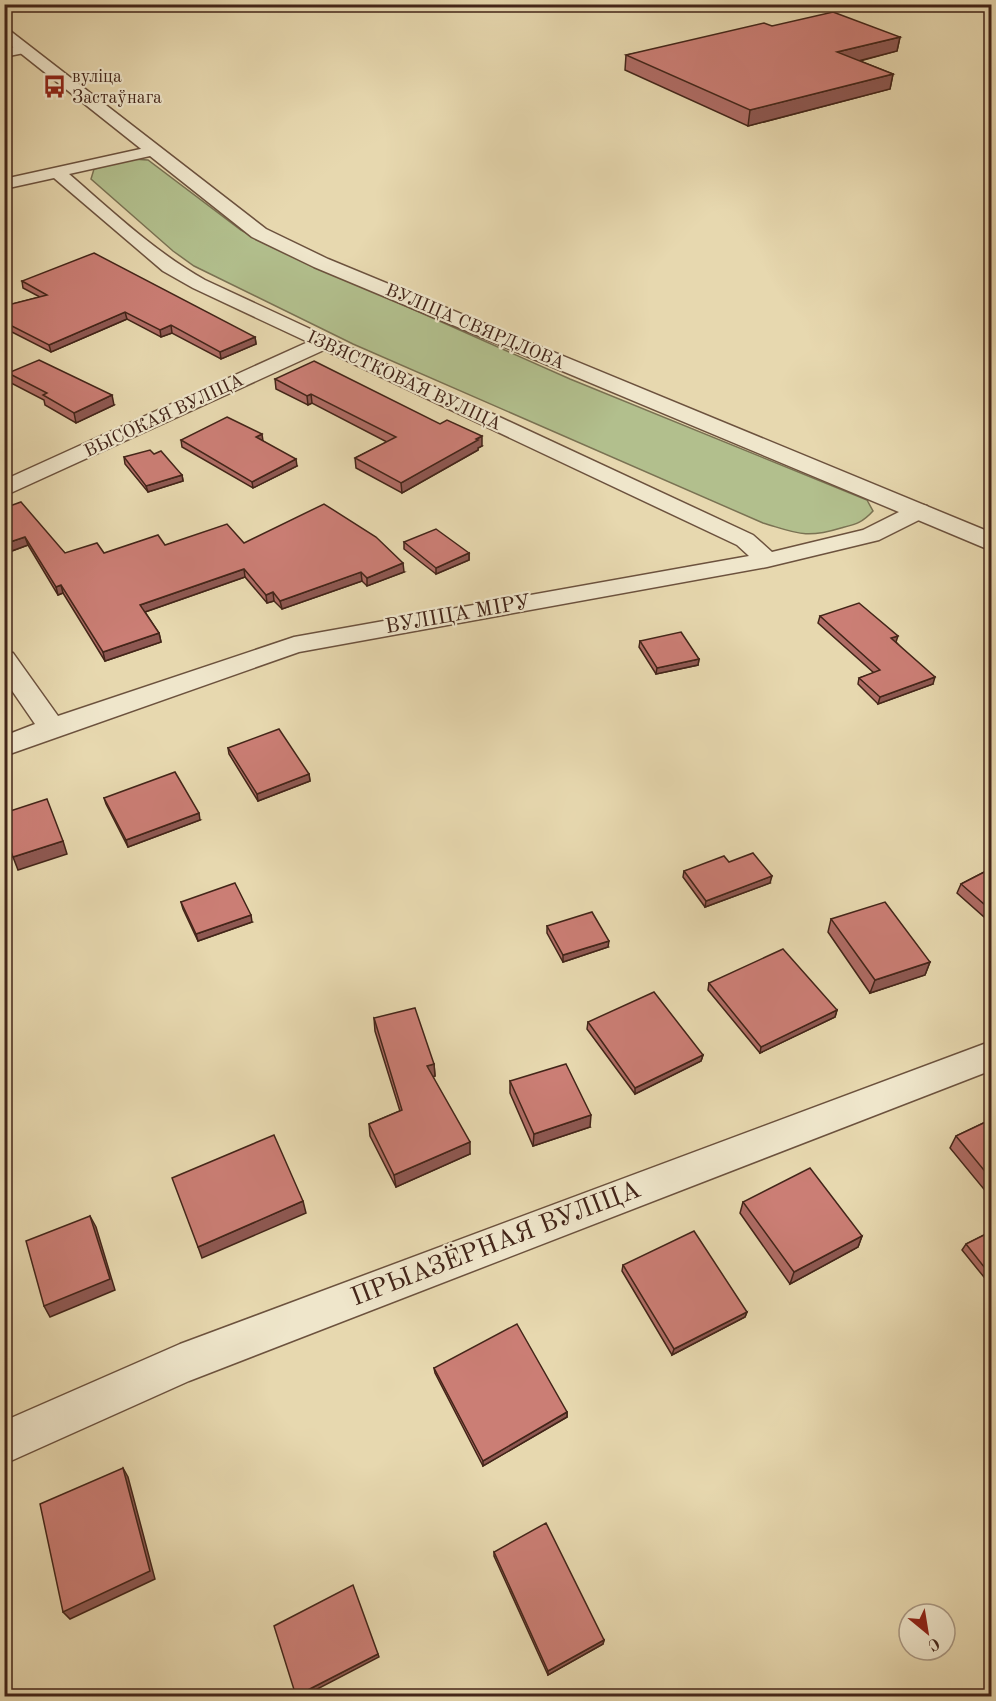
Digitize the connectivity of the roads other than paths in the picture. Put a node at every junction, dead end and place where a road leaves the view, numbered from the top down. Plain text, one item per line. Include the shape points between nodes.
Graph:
1 (4, 33) edge
2 (24, 49) junction
3 (4, 53) edge
4 (154, 151) junction
5 (57, 172) junction
6 (4, 184) edge
7 (323, 343) junction
8 (4, 489) edge
9 (919, 511) junction
10 (992, 543) edge
11 (767, 560) junction
12 (4, 659) edge
13 (52, 728) junction
14 (4, 747) edge
15 (992, 1055) edge
16 (4, 1443) edge

1 - 2 street, ВУЛІЦА СВЯРДЛОВА
2 - 3 street
2 - 4 street, ВУЛІЦА СВЯРДЛОВА
4 - 5 street
4 - 9 street, ВУЛІЦА СВЯРДЛОВА via 259,233 321,263
5 - 6 street
5 - 7 street, ІЗВЯСТКОВАЯ ВУЛІЦА via 169,267
7 - 8 street, ВЫСОКАЯ ВУЛІЦА
7 - 11 street, ІЗВЯСТКОВАЯ ВУЛІЦА via 745,540
9 - 10 street, ВУЛІЦА СВЯРДЛОВА
9 - 11 street, ВУЛІЦА МІРУ via 871,535
11 - 13 street, ВУЛІЦА МІРУ via 294,645
12 - 13 street
13 - 14 street, ВУЛІЦА МІРУ
15 - 16 street, ПРЫАЗЁРНАЯ ВУЛІЦА via 180,1364

